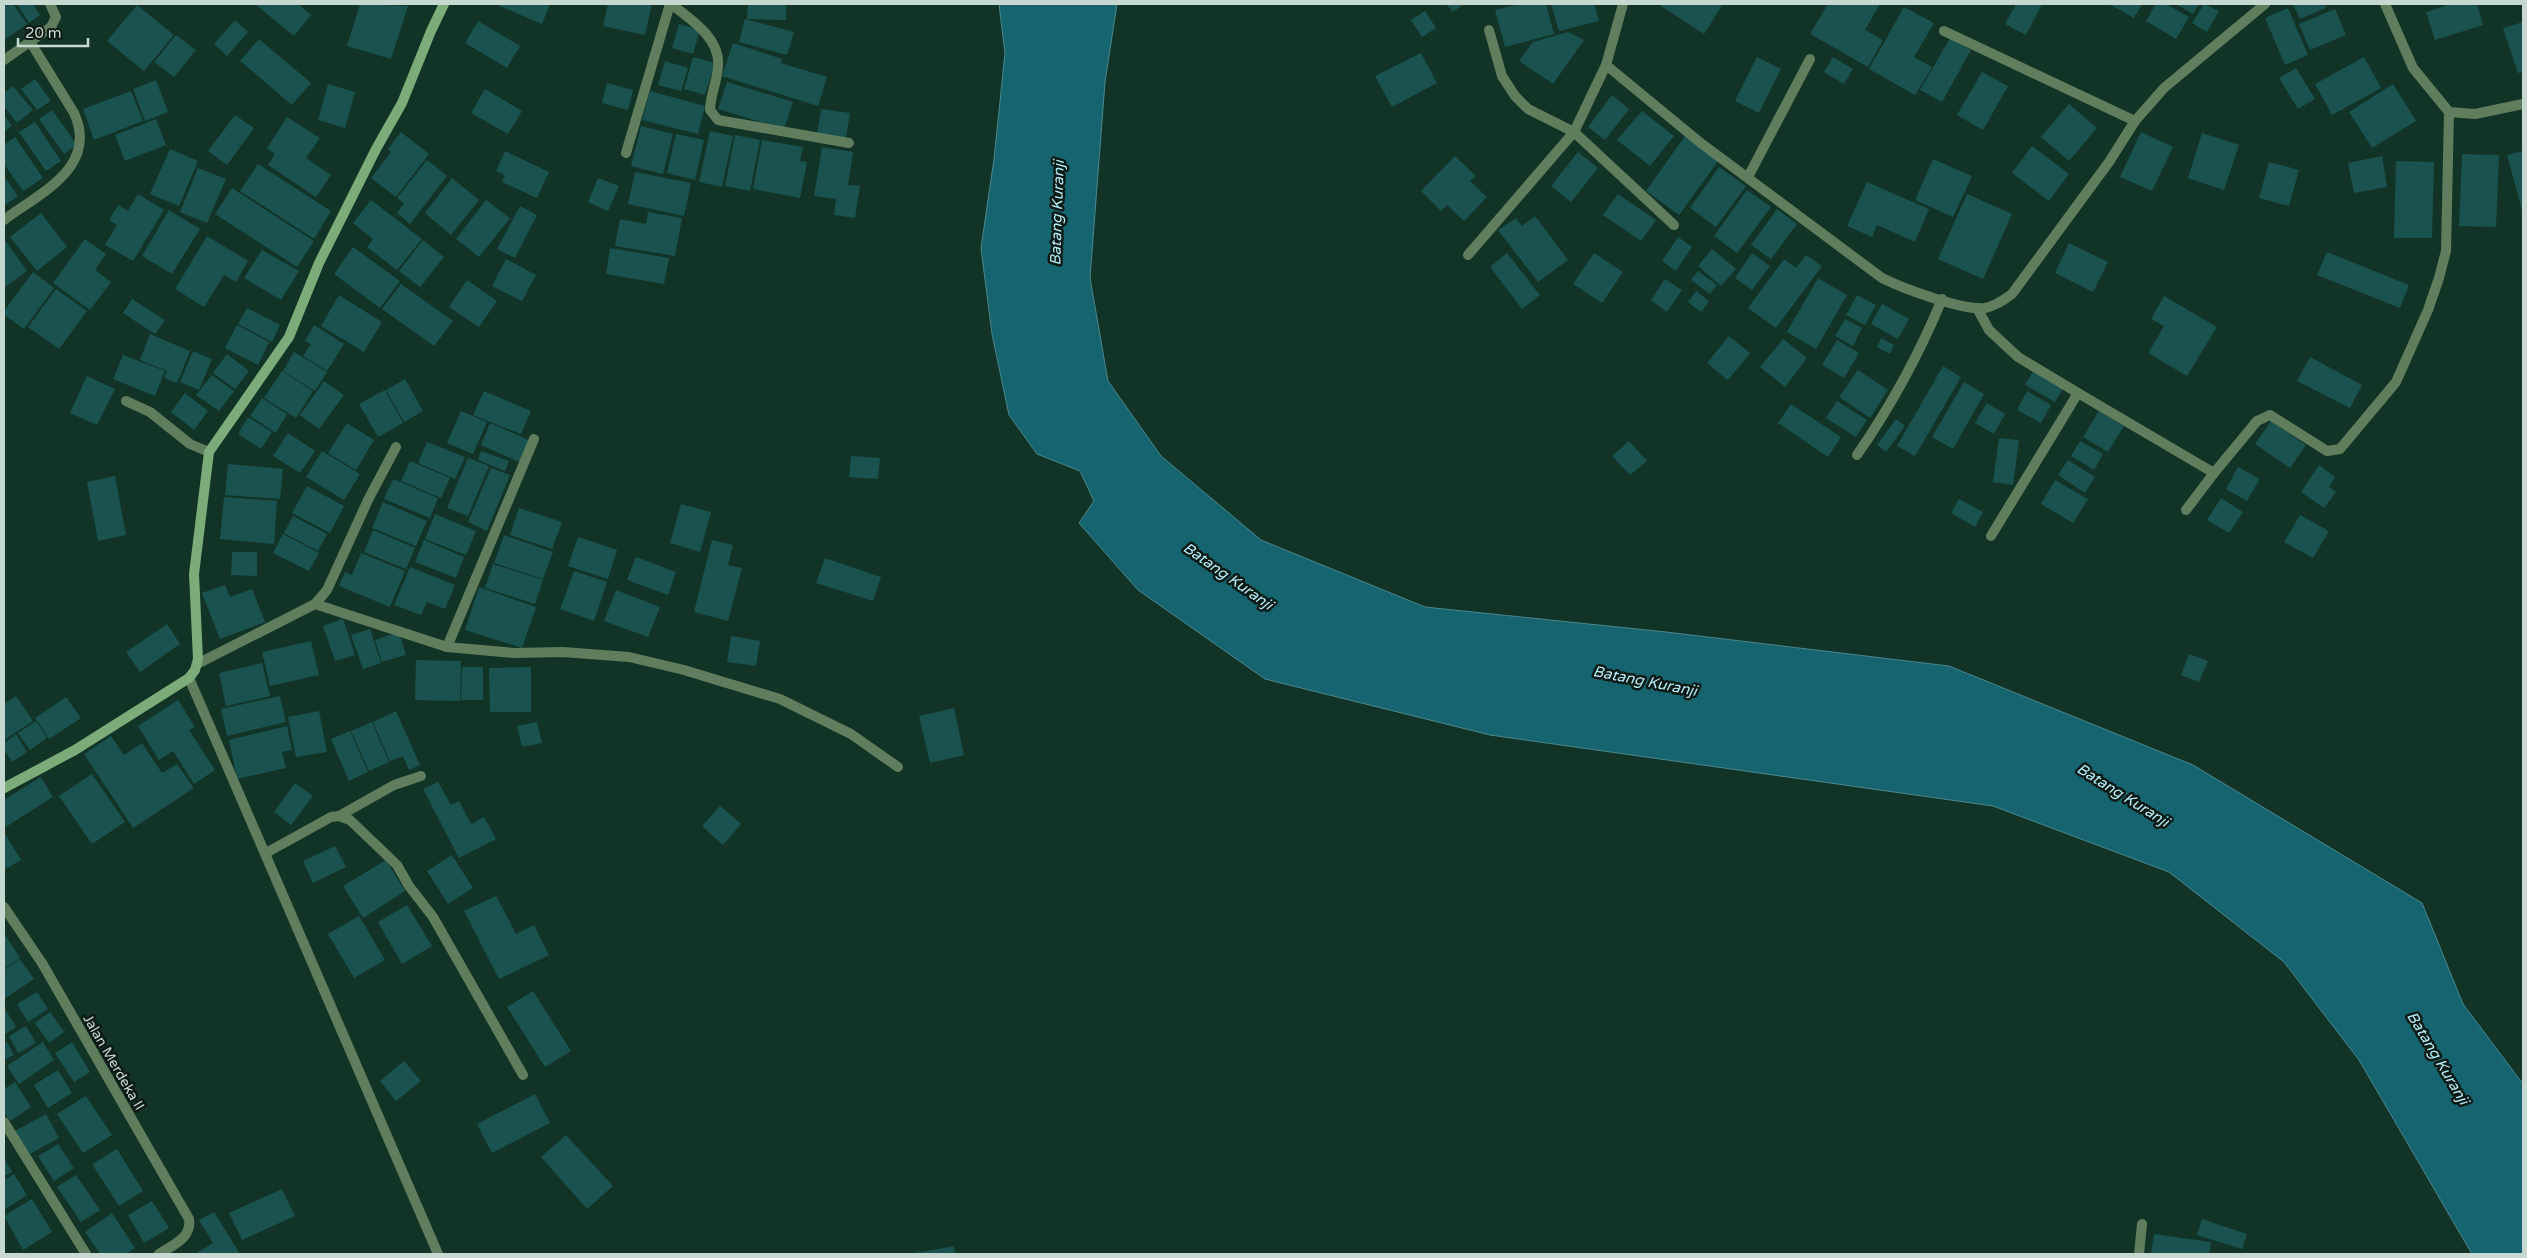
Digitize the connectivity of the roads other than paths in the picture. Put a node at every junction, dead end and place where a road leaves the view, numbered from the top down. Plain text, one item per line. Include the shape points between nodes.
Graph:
1 (50, 4) edge
2 (444, 4) edge
3 (671, 4) edge
4 (1623, 4) edge
5 (2265, 4) edge
6 (2384, 4) edge
7 (1489, 30) dead end
8 (1944, 31) dead end
9 (31, 43) junction
10 (1810, 59) dead end
11 (4, 60) edge
12 (1606, 65) junction
13 (2523, 104) edge
14 (2449, 112) junction
15 (2134, 121) junction
16 (1574, 132) junction
17 (849, 143) dead end
18 (626, 153) dead end
19 (1748, 177) junction
20 (4, 220) edge
21 (1674, 225) dead end
22 (1468, 255) dead end
23 (1942, 300) junction
24 (1977, 308) junction
25 (2078, 392) junction
26 (126, 401) dead end
27 (534, 439) dead end
28 (396, 447) dead end
29 (209, 452) junction
30 (1857, 456) dead end
31 (2214, 473) junction
32 (2186, 510) dead end
33 (1991, 536) dead end
34 (315, 604) junction
35 (447, 647) junction
36 (198, 664) junction
37 (189, 678) junction
38 (898, 767) dead end
39 (421, 776) dead end
40 (4, 788) edge
41 (340, 816) junction
42 (266, 853) junction
43 (4, 907) edge
44 (523, 1075) dead end
45 (4, 1122) edge
46 (2142, 1224) dead end
47 (86, 1254) edge
48 (159, 1254) edge
49 (438, 1254) edge
50 (2139, 1254) edge

1 - 9 street via 56,21
2 - 29 street via 402,103 319,262 289,337
3 - 17 street via 695,22 714,44 718,66 710,110 718,120
3 - 18 street
4 - 12 street
5 - 15 street via 2164,88
6 - 14 street via 2413,68
7 - 16 street via 1502,76 1515,96 1528,109
8 - 15 street
9 - 11 street
9 - 20 street via 74,113 80,126 81,144 79,154 62,177
10 - 19 street
12 - 16 street
12 - 19 street via 1702,144
13 - 14 street via 2475,114
14 - 31 street via 2446,251 2428,310 2396,382 2340,450 2327,451 2270,415 2258,421
15 - 24 street via 2109,162 2012,294 1992,306
16 - 21 street
16 - 22 street
19 - 23 street via 1882,278
23 - 24 street
23 - 30 street via 1924,343 1886,413
24 - 25 street via 1989,330 2018,356
25 - 31 street
25 - 33 street
26 - 29 street via 150,412 190,444
27 - 35 street
28 - 34 street via 327,590
29 - 36 street via 194,574
31 - 32 street
34 - 35 street
34 - 36 street
35 - 38 street via 630,657 684,670 780,699 850,734
36 - 37 street
37 - 40 street via 75,750
37 - 42 street
39 - 41 street via 394,785
41 - 42 street via 330,817
41 - 44 street via 350,820 397,865 433,917
42 - 49 street
43 - 48 street, Jalan Merdeka II via 42,963 189,1219 186,1235
45 - 47 street
46 - 50 street

